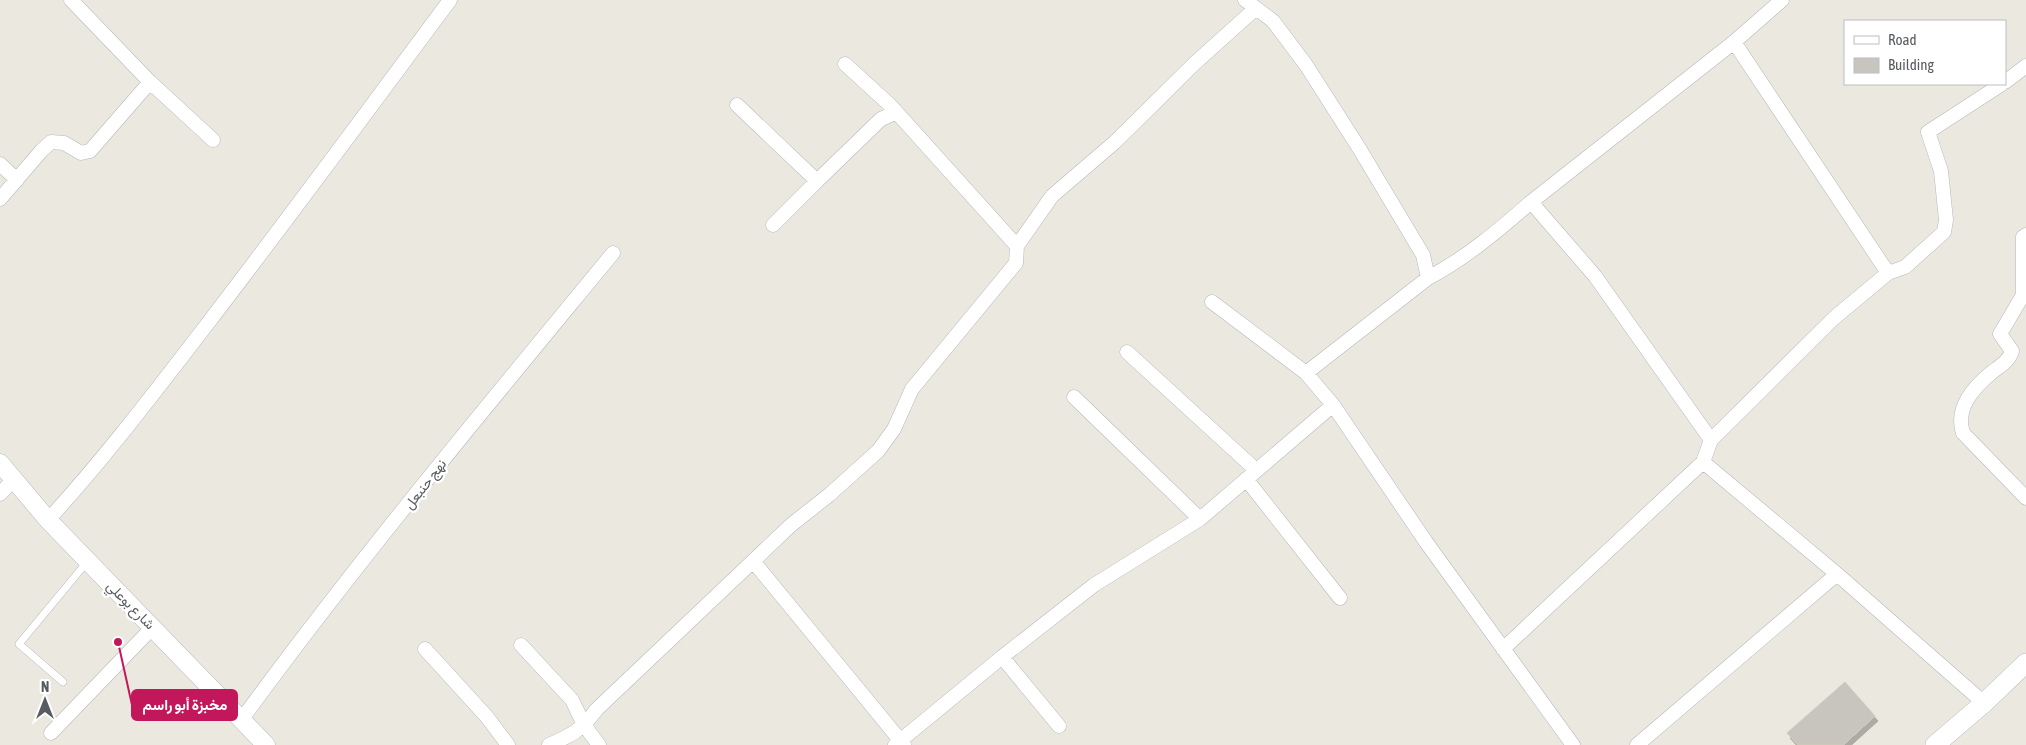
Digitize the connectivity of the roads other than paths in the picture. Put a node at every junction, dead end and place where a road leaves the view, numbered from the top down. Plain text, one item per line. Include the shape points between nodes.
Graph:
1 (72, 0) edge
2 (450, 0) edge
3 (1782, 0) edge
4 (1250, 5) edge
5 (1734, 42) junction
6 (845, 64) dead end
7 (2026, 66) edge
8 (2006, 81) edge
9 (150, 82) junction
10 (2000, 85) edge
11 (737, 105) dead end
12 (895, 113) junction
13 (213, 140) dead end
14 (0, 164) edge
15 (17, 180) junction
16 (817, 181) junction
17 (0, 199) edge
18 (1531, 202) junction
19 (773, 225) dead end
20 (2026, 235) edge
21 (1017, 246) junction
22 (613, 253) dead end
23 (1888, 272) junction
24 (1428, 278) junction
25 (1212, 302) dead end
26 (1127, 352) dead end
27 (1306, 373) junction
28 (1074, 397) dead end
29 (1333, 405) junction
30 (1712, 440) junction
31 (1703, 462) junction
32 (0, 463) edge
33 (1256, 470) junction
34 (1246, 479) junction
35 (13, 480) junction
36 (0, 494) edge
37 (2026, 498) edge
38 (1200, 519) junction
39 (48, 520) junction
40 (87, 561) junction
41 (753, 561) junction
42 (1837, 574) junction
43 (1340, 598) dead end
44 (153, 627) junction
45 (521, 645) dead end
46 (426, 649) dead end
47 (1503, 649) junction
48 (1002, 657) junction
49 (2026, 663) edge
50 (63, 682) dead end
51 (1984, 702) junction
52 (242, 719) junction
53 (584, 725) junction
54 (1059, 726) dead end
55 (51, 733) dead end
56 (259, 743) edge
57 (900, 744) edge
58 (508, 745) edge
59 (549, 745) edge
60 (599, 745) edge
61 (1573, 745) edge
62 (1638, 745) edge
63 (1935, 745) edge

1 - 9 street
2 - 39 street via 162,383 89,476
3 - 5 street
4 - 21 street via 1114,142 1052,196
4 - 24 street via 1273,21 1306,65 1423,255
5 - 18 street
5 - 23 street
6 - 12 street
7 - 8 street
9 - 13 street
9 - 15 street via 90,151 80,153 64,143 51,142
10 - 23 street via 1928,132 1941,171 1946,220 1944,232 1905,267
11 - 16 street
12 - 16 street via 881,119
12 - 21 street
14 - 15 street
15 - 17 street
16 - 19 street
18 - 24 street via 1485,241
18 - 30 street via 1595,276
20 - 37 street via 2023,237 2023,295 2000,334 2012,350 2009,359 1983,380 1964,402 1960,422 1963,433
21 - 41 street via 1016,263 912,389 894,429 878,451
22 - 52 street, نهج حنبعل via 438,466
23 - 30 street via 1834,318
24 - 27 street
25 - 27 street
26 - 33 street
27 - 29 street
28 - 38 street
29 - 33 street
29 - 47 street
30 - 31 street
31 - 42 street
31 - 47 street
32 - 35 street, شارع بوعلي
33 - 34 street
34 - 38 street
34 - 43 street
35 - 36 street
35 - 39 street, شارع بوعلي
38 - 48 street via 1094,585
39 - 40 street, شارع بوعلي
40 - 44 street, شارع بوعلي
40 - 50 lane via 19,644
41 - 53 street
41 - 57 street
42 - 51 street
42 - 62 street
44 - 52 street, شارع بوعلي
44 - 55 street
45 - 53 street via 572,700
46 - 58 street
47 - 61 street
48 - 54 street
48 - 57 street
49 - 51 main road
51 - 63 main road
52 - 56 street, شارع بوعلي
53 - 59 street via 574,734
53 - 60 street

